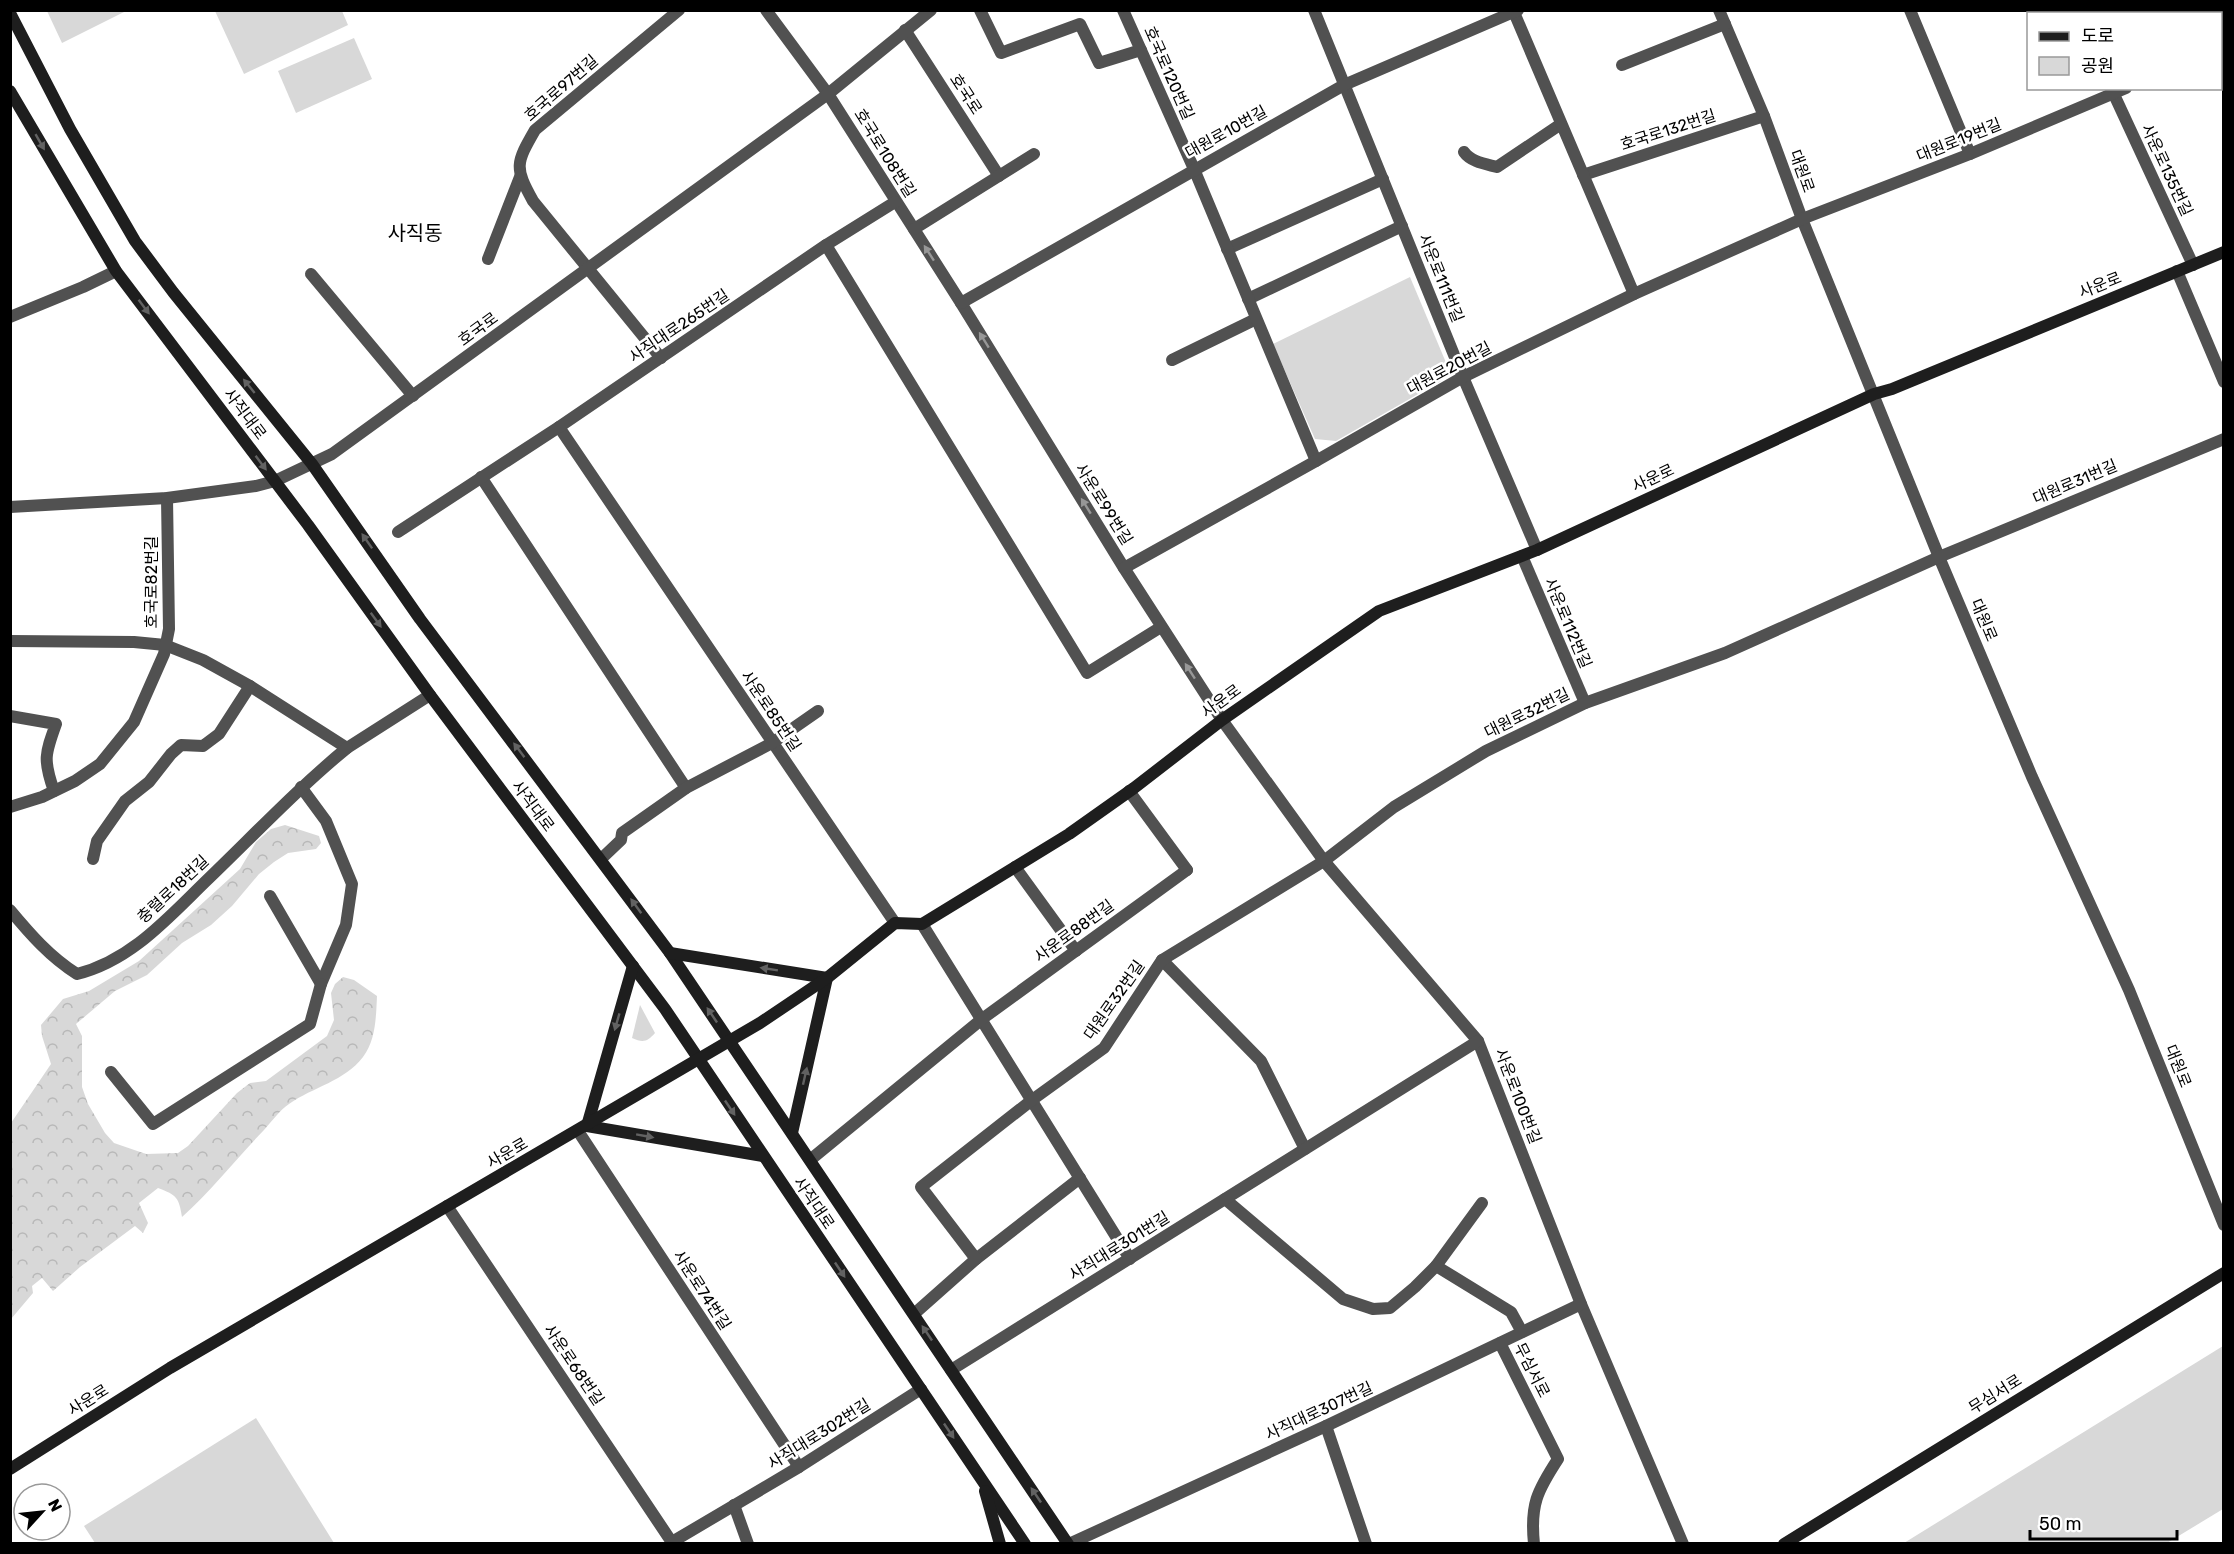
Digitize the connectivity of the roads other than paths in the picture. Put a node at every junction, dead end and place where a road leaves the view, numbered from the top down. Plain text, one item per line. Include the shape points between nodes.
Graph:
1 (679, 10) edge
2 (766, 10) edge
3 (931, 10) edge
4 (980, 10) edge
5 (1124, 10) edge
6 (1314, 10) edge
7 (1719, 10) edge
8 (1910, 10) edge
9 (1515, 11) edge
10 (10, 13) edge
11 (1725, 24) junction
12 (905, 30) junction
13 (1141, 50) junction
14 (1622, 65) dead end
15 (1344, 85) junction
16 (2112, 91) edge
17 (828, 94) junction
18 (11, 96) edge
19 (1764, 116) junction
20 (1561, 124) junction
21 (1464, 152) dead end
22 (1034, 154) dead end
23 (1970, 154) junction
24 (1194, 169) junction
25 (1583, 175) junction
26 (999, 176) junction
27 (520, 177) junction
28 (1383, 179) junction
29 (895, 202) junction
30 (1802, 219) junction
31 (1402, 226) junction
32 (914, 229) junction
33 (825, 245) junction
34 (1227, 249) junction
35 (2223, 252) edge
36 (488, 259) dead end
37 (2193, 265) junction
38 (589, 269) junction
39 (116, 271) junction
40 (2177, 271) junction
41 (311, 274) dead end
42 (1634, 294) junction
43 (1248, 299) junction
44 (961, 303) junction
45 (10, 317) edge
46 (1257, 319) junction
47 (661, 358) junction
48 (1172, 360) dead end
49 (1463, 377) junction
50 (2223, 382) edge
51 (1874, 394) junction
52 (413, 396) junction
53 (559, 427) junction
54 (2223, 439) edge
55 (1316, 462) junction
56 (312, 464) junction
57 (481, 477) junction
58 (275, 481) junction
59 (167, 498) junction
60 (10, 507) edge
61 (398, 532) dead end
62 (1537, 550) junction
63 (1522, 556) junction
64 (1939, 557) junction
65 (1124, 568) junction
66 (1161, 627) junction
67 (10, 640) edge
68 (165, 645) junction
69 (250, 686) junction
70 (429, 695) junction
71 (1585, 703) junction
72 (818, 711) dead end
73 (10, 716) edge
74 (1222, 720) junction
75 (772, 743) junction
76 (347, 748) junction
77 (301, 787) junction
78 (686, 788) junction
79 (54, 791) junction
80 (1130, 791) junction
81 (10, 807) edge
82 (93, 859) dead end
83 (601, 859) junction
84 (1323, 861) junction
85 (1015, 867) junction
86 (270, 896) dead end
87 (10, 910) edge
88 (895, 923) junction
89 (922, 924) junction
90 (1076, 951) junction
91 (670, 953) junction
92 (1162, 960) junction
93 (633, 966) junction
94 (827, 978) junction
95 (321, 984) junction
96 (981, 1019) junction
97 (730, 1041) junction
98 (1478, 1041) junction
99 (698, 1060) junction
100 (111, 1072) dead end
101 (1032, 1100) junction
102 (583, 1128) junction
103 (792, 1133) junction
104 (1305, 1149) junction
105 (763, 1156) junction
106 (810, 1160) junction
107 (1080, 1178) junction
108 (1225, 1198) junction
109 (1482, 1203) dead end
110 (447, 1206) junction
111 (2223, 1225) edge
112 (976, 1259) junction
113 (1130, 1259) junction
114 (1436, 1266) junction
115 (2223, 1273) edge
116 (1581, 1304) junction
117 (914, 1314) junction
118 (1522, 1332) junction
119 (1500, 1343) junction
120 (951, 1370) junction
121 (921, 1389) junction
122 (1326, 1426) junction
123 (799, 1467) junction
124 (10, 1469) edge
125 (981, 1478) junction
126 (734, 1505) junction
127 (673, 1543) edge
128 (748, 1544) edge
129 (1000, 1544) edge
130 (1025, 1544) edge
131 (1069, 1544) edge
132 (1366, 1544) edge
133 (1534, 1544) edge
134 (1683, 1544) edge
135 (1784, 1544) edge

1 - 27 street, 호국로97번길 via 535,130 520,155
2 - 17 street, 호국로108번길
3 - 12 street, 호국로
4 - 13 street via 1001,53 1080,24 1099,63
5 - 13 street, 호국로120번길
6 - 15 street, 사운로111번길
7 - 11 street, 대원로
8 - 23 street
9 - 15 street, 대원로10번길
9 - 20 street
56 -> 10 street, 사직대로 via 135,241 70,129
11 - 14 street
11 - 19 street, 대원로
12 - 17 street, 호국로
12 - 26 street, 호국로
13 - 24 street, 호국로120번길
15 - 24 street, 대원로10번길
15 - 28 street, 사운로111번길
16 - 23 street, 대원로19번길
16 - 37 street, 사운로135번길
17 - 29 street, 호국로108번길
17 - 38 street, 호국로
18 -> 39 street, 사직대로
19 - 25 street, 호국로132번길
19 - 30 street, 대원로
20 - 21 street via 1497,167 1483,164
20 - 25 street
22 - 26 street
23 - 30 street, 대원로19번길
24 - 34 street, 호국로120번길
24 - 44 street, 대원로10번길
25 - 42 street
26 - 32 street
27 - 36 street, 호국로97번길
27 - 38 street via 533,201
28 - 31 street, 사운로111번길
28 - 34 street
29 - 32 street, 호국로108번길
29 - 33 street, 사직대로265번길
30 - 42 street, 대원로20번길
30 - 51 street, 대원로
31 - 43 street
31 - 49 street, 사운로111번길
44 -> 32 street, 호국로108번길
33 - 47 street, 사직대로265번길
33 - 66 street via 1087,673
34 - 43 street, 호국로120번길
35 - 37 street, 사운로
37 - 40 street, 사운로
38 - 47 street
38 - 52 street, 호국로
39 - 45 street
39 -> 58 street, 사직대로
40 - 50 street
40 - 51 street, 사운로
41 - 52 street
42 - 49 street, 대원로20번길
43 - 46 street, 호국로120번길
65 -> 44 street, 사운로99번길
46 - 48 street
46 - 55 street, 호국로120번길
47 - 53 street, 사직대로265번길
49 - 55 street, 대원로20번길
49 - 62 street, 사운로111번길
51 - 62 street, 사운로
51 - 64 street, 대원로
52 - 56 street, 호국로
53 - 57 street, 사직대로265번길
53 - 75 street, 사운로85번길
54 - 64 street, 대원로31번길
55 - 65 street, 대원로20번길
56 - 58 street, 호국로
83 -> 56 street, 사직대로 via 420,619
57 - 61 street, 사직대로265번길
57 - 78 street
58 - 59 street, 호국로
58 -> 70 street, 사직대로
59 - 60 street, 호국로
59 - 68 street, 호국로82번길 via 169,629
62 - 63 street, 사운로
63 - 71 street, 사운로112번길
63 - 74 street, 사운로 via 1379,611
64 - 71 street, 대원로32번길 via 1725,653
64 - 111 street, 대원로 via 2032,777 2129,990
65 - 66 street, 사운로99번길
74 -> 66 street, 사운로99번길
67 - 68 street
68 - 69 street
68 - 79 street, 호국로82번길 via 139,711 120,742 100,764
69 - 76 street
69 - 82 street via 219,734 204,746 182,745 149,782 125,801 97,841
70 - 76 street, 충렬로18번길
70 - 93 street, 사직대로
71 - 84 street, 대원로32번길 via 1476,757 1394,807
72 - 75 street
73 - 79 street via 56,724 46,754 46,769
74 - 80 street, 사운로
74 - 84 street, 사운로100번길
75 - 78 street
75 - 88 street, 사운로85번길
76 - 77 street, 충렬로18번길
77 - 87 street, 충렬로18번길 via 165,922 134,947 94,970 77,974 61,964
77 - 95 street via 326,821 352,884 346,926
78 - 83 street via 622,833 621,840
79 - 81 street, 호국로82번길
80 - 85 street, 사운로
80 - 90 street, 사운로88번길 via 1186,870
91 -> 83 street, 사직대로
84 - 92 street, 대원로32번길
84 - 98 street, 사운로100번길
85 - 89 street, 사운로
85 - 90 street
86 - 95 street
88 - 89 street
88 - 94 street, 사운로
89 - 96 street
90 - 96 street, 사운로88번길
94 -> 91 street
97 -> 91 street, 사직대로
92 - 101 street, 대원로32번길 via 1104,1048
92 - 104 street, 대원로32번길 via 1261,1062
93 - 99 street, 사직대로
93 -> 102 street
94 - 97 street, 사운로
103 -> 94 street
95 - 100 street via 310,1024 153,1124
96 - 101 street
96 - 106 street, 사직대로
97 - 99 street, 사운로
97 - 103 street, 사직대로
98 - 104 street, 사직대로301번길
98 - 116 street, 사운로100번길
99 - 102 street, 사운로
99 -> 105 street, 사직대로
101 - 107 street
101 - 112 street via 921,1187
102 -> 105 street
102 - 110 street, 사운로
102 - 123 street, 사운로74번길
103 - 106 street, 사직대로
104 - 108 street, 사직대로301번길
105 -> 121 street, 사직대로
106 - 117 street, 사직대로
107 - 112 street
107 - 113 street
108 - 113 street, 사직대로301번길
108 - 114 street via 1343,1299 1373,1309 1390,1308
109 - 114 street
110 - 124 street, 사운로 via 170,1368
110 - 127 street, 사운로68번길
112 - 117 street
113 - 120 street, 사직대로301번길
114 - 118 street via 1511,1312
115 - 135 street, 무심서로
116 - 118 street, 사직대로307번길
116 - 134 street, 사운로100번길
120 -> 117 street, 사직대로
118 - 119 street, 사직대로307번길
119 - 122 street, 사직대로307번길
119 - 133 street, 무심서로 via 1558,1459 1541,1484 1531,1517
131 -> 120 street, 사직대로
121 - 123 street, 사직대로302번길
121 -> 125 street, 사직대로
122 - 131 street, 사직대로307번길
122 - 132 street
123 - 126 street, 사직대로302번길
125 - 129 street
125 - 130 street, 사직대로
126 - 127 street, 사직대로302번길
126 - 128 street

